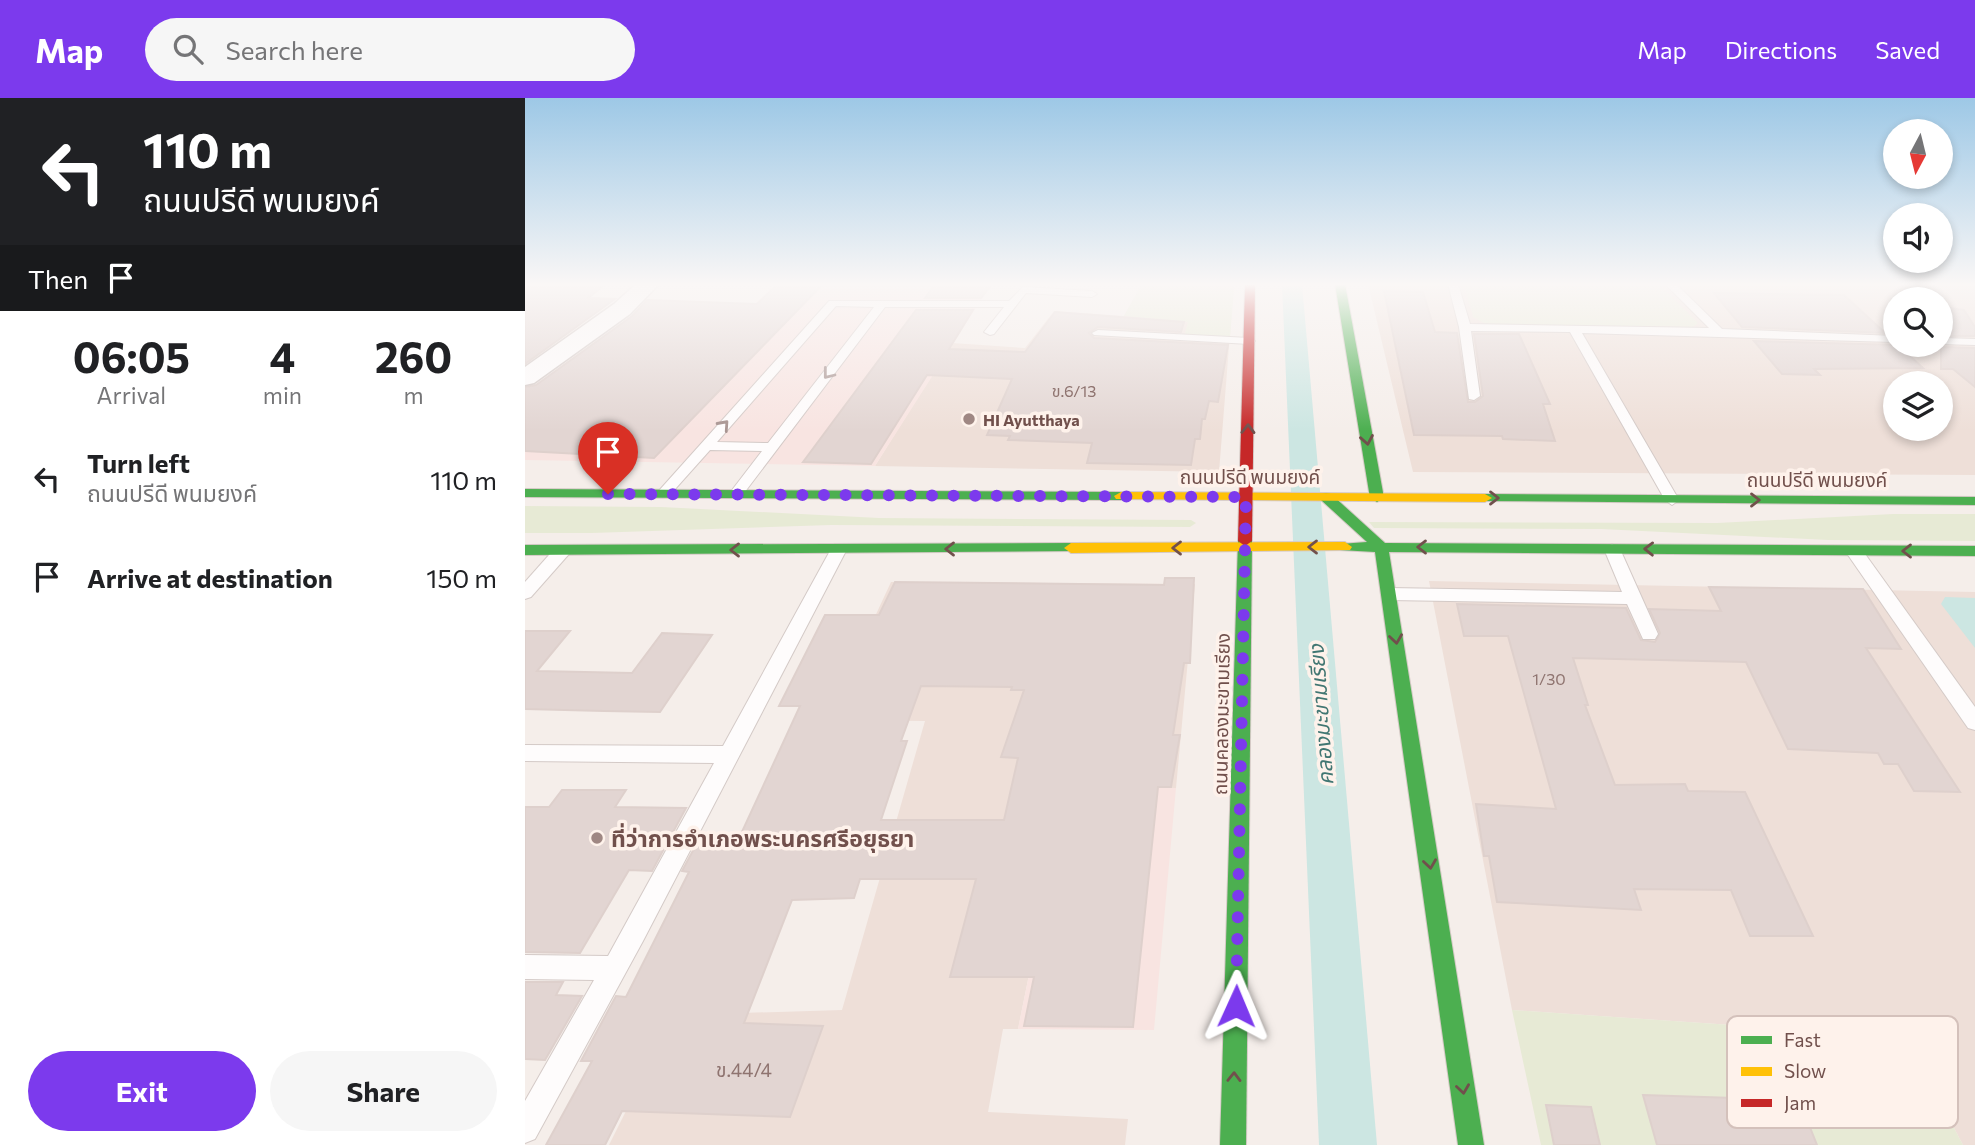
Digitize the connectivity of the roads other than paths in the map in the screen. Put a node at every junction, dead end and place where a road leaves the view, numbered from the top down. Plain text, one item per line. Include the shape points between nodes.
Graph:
1 (588, 333) edge
2 (806, 333) edge
3 (860, 333) edge
4 (1098, 333) dead end
5 (1249, 333) edge
6 (1348, 333) edge
7 (1466, 333) edge
8 (1576, 333) edge
9 (1741, 333) edge
10 (1883, 339) edge
11 (1249, 341) junction
12 (1953, 341) edge
13 (1975, 342) edge
14 (525, 378) edge
15 (1474, 396) dead end
16 (706, 446) junction
17 (773, 447) junction
18 (525, 493) edge
19 (663, 494) junction
20 (736, 494) junction
21 (1246, 497) junction
22 (1326, 498) junction
23 (1377, 498) junction
24 (1672, 500) junction
25 (1975, 501) edge
26 (1381, 547) junction
27 (1245, 548) junction
28 (839, 549) junction
29 (1612, 549) junction
30 (525, 550) edge
31 (563, 550) junction
32 (1854, 551) junction
33 (1975, 551) edge
34 (525, 593) edge
35 (1389, 594) junction
36 (1633, 598) junction
37 (1649, 634) dead end
38 (1975, 722) edge
39 (525, 753) edge
40 (730, 755) junction
41 (525, 967) edge
42 (615, 968) junction
43 (534, 1096) edge
44 (525, 1129) edge
45 (1233, 1145) edge
46 (1471, 1145) edge

1 - 14 street
16 -> 2 lane
3 -> 17 lane
4 - 11 lane
5 - 11 main road, ถนนคลองมะขามเรียง
6 -> 23 main road
7 - 15 lane
8 - 24 lane
9 - 10 lane
21 -> 11 main road, ถนนคลองมะขามเรียง
12 - 13 lane
16 - 17 lane
16 - 19 lane
17 - 20 lane
18 - 19 main road, ถนนปรีดี พนมยงค์
19 - 20 main road, ถนนปรีดี พนมยงค์
20 - 21 main road, ถนนปรีดี พนมยงค์
21 - 22 main road, ถนนปรีดี พนมยงค์
21 - 27 main road, ถนนคลองมะขามเรียง
22 - 23 main road, ถนนปรีดี พนมยงค์
22 - 26 main road
23 -> 24 main road, ถนนปรีดี พนมยงค์
24 -> 25 main road, ถนนปรีดี พนมยงค์
26 -> 27 main road
29 -> 26 main road
26 - 35 main road
27 -> 28 main road
45 -> 27 main road, ถนนคลองมะขามเรียง
28 -> 31 main road
28 - 40 lane
32 -> 29 main road
29 - 36 lane
30 - 31 main road
31 - 34 lane
33 -> 32 main road
32 - 38 lane
35 - 36 lane
35 -> 46 main road
36 - 37 lane
39 - 40 lane
40 - 42 lane
41 - 42 lane
42 - 43 lane
43 - 44 lane

